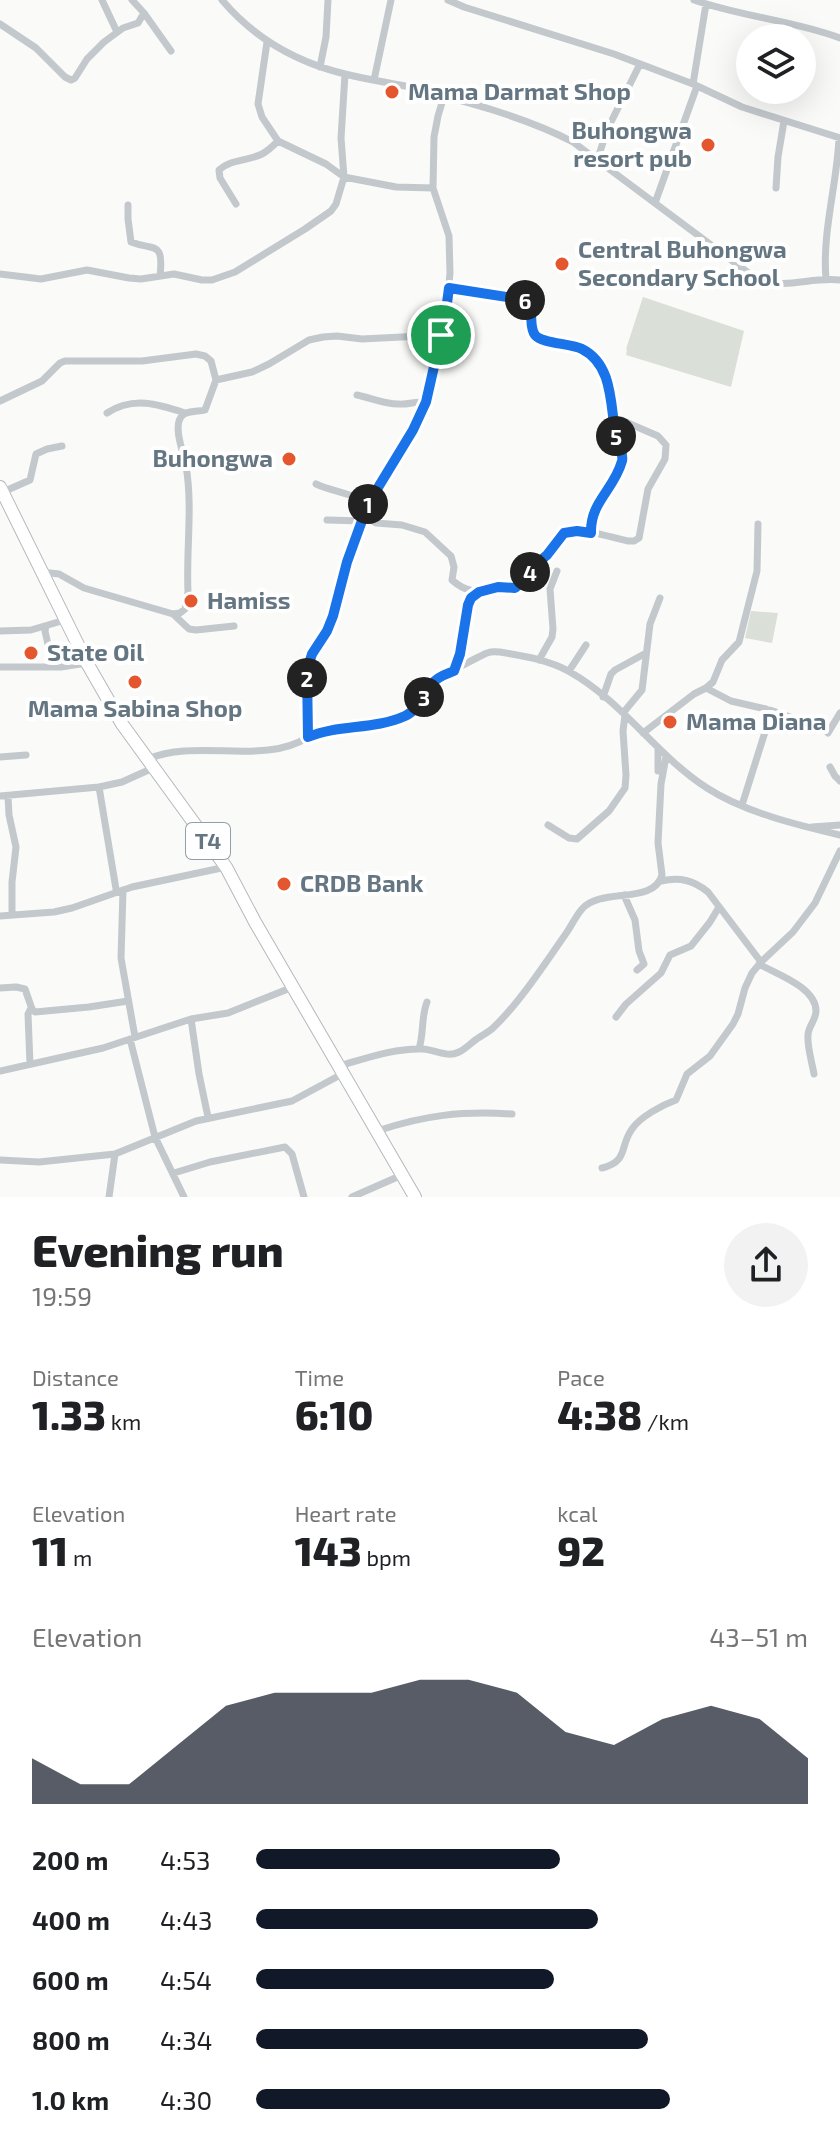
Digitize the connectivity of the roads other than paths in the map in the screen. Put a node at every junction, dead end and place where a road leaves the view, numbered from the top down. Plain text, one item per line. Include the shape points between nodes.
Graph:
1 (102, 0) edge
2 (132, 0) edge
3 (222, 0) edge
4 (328, 0) edge
5 (391, 0) edge
6 (448, 0) edge
7 (694, 0) edge
8 (706, 4) junction
9 (144, 13) junction
10 (0, 24) edge
11 (117, 32) junction
12 (840, 38) edge
13 (267, 42) junction
14 (171, 51) dead end
15 (640, 64) junction
16 (320, 67) junction
17 (345, 74) junction
18 (374, 80) junction
19 (695, 85) junction
20 (444, 96) junction
21 (784, 121) junction
22 (839, 138) edge
23 (278, 141) junction
24 (597, 161) junction
25 (344, 177) junction
26 (433, 188) junction
27 (776, 188) dead end
28 (655, 203) junction
29 (236, 204) dead end
30 (128, 205) dead end
31 (0, 274) edge
32 (160, 276) junction
33 (826, 279) junction
34 (840, 280) edge
35 (449, 288) junction
36 (441, 335) junction
37 (216, 380) junction
38 (357, 395) dead end
39 (0, 401) edge
40 (426, 402) junction
41 (107, 413) dead end
42 (185, 413) junction
43 (614, 417) junction
44 (62, 446) dead end
45 (316, 484) dead end
46 (1, 490) edge
47 (368, 504) junction
48 (364, 518) junction
49 (327, 520) dead end
50 (758, 524) dead end
51 (591, 533) junction
52 (557, 571) dead end
53 (41, 572) junction
54 (479, 592) junction
55 (660, 598) dead end
56 (173, 614) junction
57 (65, 620) junction
58 (46, 626) junction
59 (234, 626) dead end
60 (0, 631) edge
61 (586, 645) dead end
62 (646, 653) junction
63 (539, 660) junction
64 (52, 662) dead end
65 (87, 663) junction
66 (0, 667) edge
67 (454, 671) junction
68 (569, 671) junction
69 (706, 688) junction
70 (603, 697) junction
71 (770, 710) junction
72 (840, 713) edge
73 (624, 714) junction
74 (796, 719) dead end
75 (643, 733) junction
76 (828, 733) dead end
77 (308, 737) junction
78 (658, 749) junction
79 (26, 755) dead end
80 (0, 757) edge
81 (666, 757) junction
82 (150, 764) junction
83 (830, 767) dead end
84 (658, 771) dead end
85 (840, 781) edge
86 (99, 787) junction
87 (4, 796) edge
88 (742, 805) junction
89 (548, 825) dead end
90 (840, 825) edge
91 (810, 828) junction
92 (840, 835) edge
93 (840, 851) edge
94 (226, 867) junction
95 (661, 881) junction
96 (120, 889) junction
97 (624, 895) junction
98 (719, 907) junction
99 (12, 915) junction
100 (0, 916) edge
101 (760, 963) junction
102 (637, 970) dead end
103 (294, 986) junction
104 (0, 988) edge
105 (128, 1001) junction
106 (427, 1002) dead end
107 (32, 1009) junction
108 (616, 1017) dead end
109 (191, 1019) junction
110 (133, 1038) junction
111 (419, 1049) junction
112 (30, 1064) junction
113 (342, 1070) junction
114 (0, 1071) edge
115 (814, 1074) dead end
116 (512, 1114) dead end
117 (208, 1117) junction
118 (377, 1131) junction
119 (155, 1137) junction
120 (115, 1154) junction
121 (0, 1160) edge
122 (602, 1168) dead end
123 (174, 1173) junction
124 (402, 1175) junction
125 (109, 1197) edge
126 (184, 1197) edge
127 (304, 1197) edge
128 (352, 1197) edge
129 (415, 1197) edge

1 - 11 street
2 - 9 street
3 - 13 street
4 - 16 street
5 - 18 street
6 - 15 street
7 - 8 street
8 - 12 street
8 - 19 street
9 - 11 street via 138,23
9 - 14 street
10 - 11 street via 71,80
13 - 16 street
13 - 23 street via 258,104
15 - 19 street
15 - 24 street
16 - 17 street
17 - 18 street
17 - 25 street
18 - 20 street
19 - 21 street
19 - 28 street
20 - 24 street via 557,133
20 - 26 street via 434,137
21 - 22 street
21 - 27 street
22 - 33 street
23 - 25 street
23 - 29 street via 261,154 221,167 220,178
24 - 28 street
25 - 26 street
25 - 32 street via 331,211 235,272 212,280
26 - 35 street via 449,236
28 - 33 street via 758,280 792,284
30 - 32 street via 131,242 157,249
31 - 32 street via 41,279 87,270 141,279
33 - 34 street
35 - 36 street
35 - 43 street via 526,300 535,336 579,347 598,362
36 - 37 street via 323,337 252,372
36 - 40 street
37 - 39 street via 211,361 196,354 142,361 65,361 42,381
37 - 42 street via 207,408
38 - 40 street via 392,404
40 - 47 street
41 - 42 street via 117,406 146,402
42 - 56 street via 179,427 189,486 188,592 185,609
43 - 51 street via 622,457 592,515
43 - 51 street via 658,436 666,445 665,459 648,489 639,538 628,541
44 - 46 street via 36,454 30,480
45 - 47 street
46 - 53 highway, T4
47 - 48 street
48 - 49 street
48 - 54 street via 425,532 451,556 452,580
48 - 77 street via 333,616 307,670
50 - 69 street via 757,571 742,636
51 - 54 street via 564,533 515,588
52 - 63 street via 550,589 552,637
53 - 56 street
53 - 57 highway, T4
54 - 67 street via 468,605
55 - 62 street via 651,617
56 - 59 street via 189,629
57 - 58 street
57 - 65 highway, T4
58 - 60 street
58 - 64 street
61 - 68 street
62 - 70 street via 615,670
62 - 73 street via 642,690
63 - 67 street via 491,652
63 - 68 street
65 - 66 street
65 - 82 highway, T4
67 - 77 street via 436,679 406,716
68 - 70 street
69 - 71 street via 731,701
69 - 75 street
70 - 73 street
71 - 74 street
71 - 88 street
72 - 76 street
73 - 75 street
73 - 89 street via 626,782 617,800 577,839
75 - 78 street
77 - 82 street via 277,750 187,751 158,755
78 - 81 street
78 - 84 street
79 - 80 street
81 - 88 street via 704,786
81 - 95 street via 659,803
82 - 86 street via 122,782
82 - 94 highway, T4
83 - 85 street
86 - 87 street
86 - 96 street
87 - 99 street via 16,847
88 - 91 street
90 - 91 street
91 - 92 street
93 - 101 street via 815,903
94 - 96 street
94 - 103 highway, T4
95 - 97 street via 641,893
95 - 98 street via 694,882
96 - 99 street via 72,908
96 - 105 street
97 - 102 street via 644,964
97 - 111 street via 584,907 492,1029 454,1054
98 - 101 street
98 - 108 street via 691,946 670,955 661,973
99 - 100 street
101 - 115 street via 795,983 815,1004 808,1035
101 - 122 street via 738,1014 710,1056 687,1074 676,1100 661,1105 631,1130 615,1164
103 - 109 street via 228,1013
103 - 113 highway, T4
104 - 107 street via 25,989
105 - 107 street
105 - 110 street
106 - 111 street
107 - 112 street
109 - 110 street
109 - 117 street
110 - 112 street
110 - 119 street
111 - 113 street via 388,1052
112 - 114 street
113 - 117 street via 292,1101
113 - 118 highway, T4
116 - 118 street via 437,1115
117 - 119 street
118 - 124 highway, T4
119 - 120 street
119 - 123 street
120 - 121 street
120 - 125 street
123 - 126 street
123 - 127 street via 285,1147 292,1154
124 - 128 street
124 - 129 highway, T4

